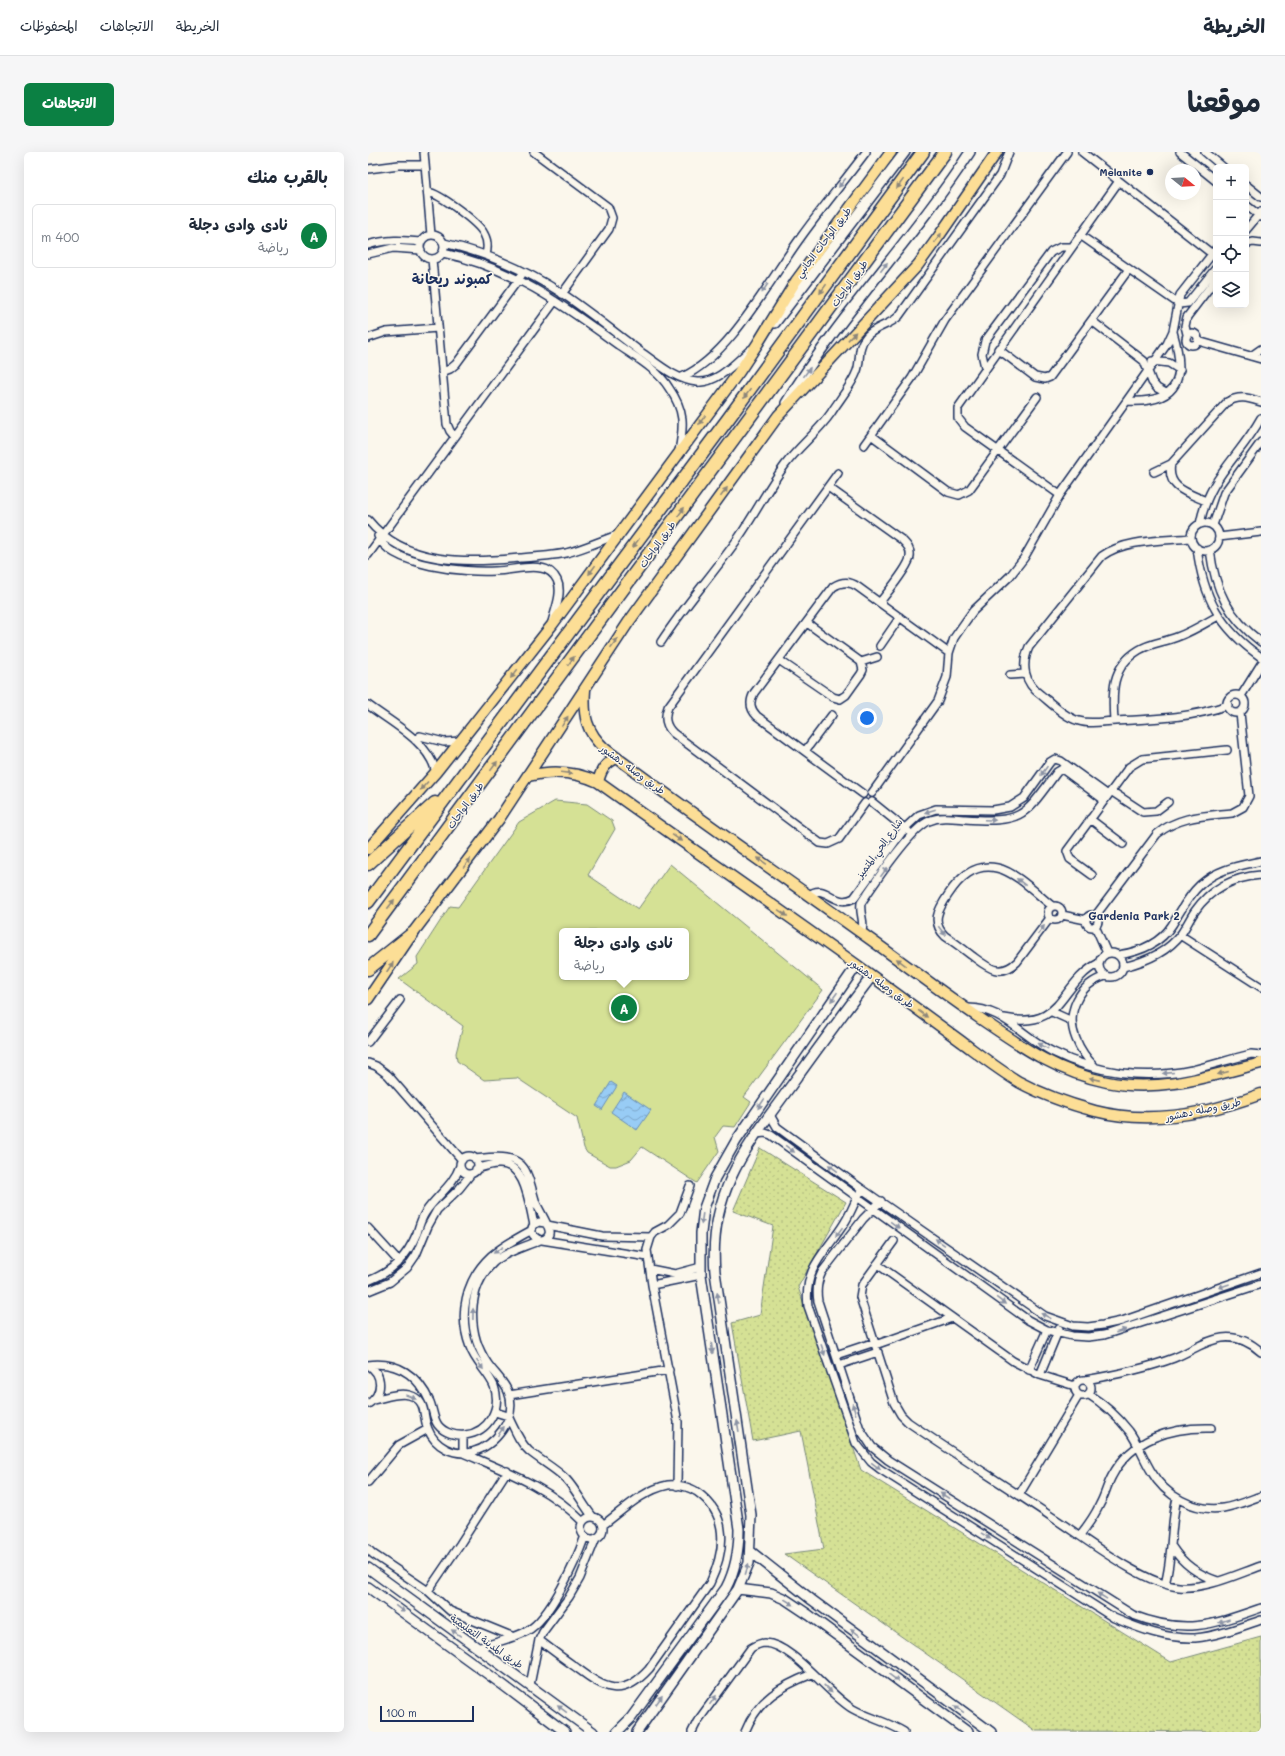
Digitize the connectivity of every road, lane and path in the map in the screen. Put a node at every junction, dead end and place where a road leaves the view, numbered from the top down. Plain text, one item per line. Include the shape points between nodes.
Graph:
1 (424, 152) edge
2 (534, 152) edge
3 (866, 152) edge
4 (891, 152) edge
5 (905, 152) edge
6 (923, 152) edge
7 (945, 152) edge
8 (970, 152) edge
9 (997, 152) edge
10 (1009, 152) edge
11 (1067, 152) edge
12 (1082, 152) edge
13 (1180, 152) edge
14 (1205, 152) edge
15 (1219, 164) edge
16 (425, 165) junction
17 (368, 169) edge
18 (1213, 179) edge
19 (1119, 181) junction
20 (1249, 188) edge
21 (428, 192) junction
22 (1261, 198) edge
23 (1249, 208) edge
24 (1260, 214) edge
25 (1249, 227) edge
26 (431, 235) junction
27 (1080, 235) junction
28 (421, 242) junction
29 (1261, 242) edge
30 (444, 243) junction
31 (1249, 243) edge
32 (368, 245) edge
33 (1072, 247) junction
34 (420, 250) junction
35 (1213, 252) edge
36 (443, 253) junction
37 (368, 254) edge
38 (486, 255) junction
39 (1213, 255) edge
40 (432, 259) junction
41 (1129, 269) junction
42 (525, 272) junction
43 (1213, 272) edge
44 (519, 279) junction
45 (1213, 283) edge
46 (562, 294) junction
47 (555, 301) junction
48 (1179, 304) junction
49 (579, 306) junction
50 (574, 313) junction
51 (1092, 321) junction
52 (438, 328) junction
53 (1173, 332) junction
54 (617, 334) junction
55 (368, 338) edge
56 (612, 341) junction
57 (758, 343) junction
58 (998, 349) junction
59 (1261, 349) edge
60 (1251, 356) junction
61 (1261, 358) edge
62 (1144, 361) junction
63 (1156, 361) junction
64 (985, 367) junction
65 (1180, 370) junction
66 (442, 372) junction
67 (1148, 372) junction
68 (682, 377) junction
69 (1166, 393) junction
70 (1037, 396) dead end
71 (1127, 401) junction
72 (1261, 402) edge
73 (778, 416) junction
74 (1261, 418) edge
75 (871, 435) junction
76 (455, 437) junction
77 (1261, 442) edge
78 (864, 445) dead end
79 (998, 450) junction
80 (679, 451) junction
81 (1171, 464) junction
82 (1154, 472) dead end
83 (838, 473) dead end
84 (828, 487) junction
85 (1060, 496) junction
86 (1206, 501) junction
87 (368, 520) edge
88 (1200, 524) junction
89 (1213, 525) junction
90 (1261, 532) edge
91 (618, 535) junction
92 (381, 537) junction
93 (1219, 537) junction
94 (1192, 538) junction
95 (1197, 548) junction
96 (1210, 550) junction
97 (368, 555) edge
98 (431, 557) junction
99 (429, 565) junction
100 (880, 602) junction
101 (1218, 616) junction
102 (900, 618) junction
103 (807, 623) junction
104 (552, 625) junction
105 (1261, 641) edge
106 (661, 642) dead end
107 (880, 646) dead end
108 (949, 653) junction
109 (877, 657) dead end
110 (1261, 657) edge
111 (779, 660) junction
112 (861, 662) junction
113 (1261, 664) edge
114 (1025, 674) junction
115 (1010, 675) dead end
116 (586, 687) junction
117 (1241, 696) junction
118 (368, 705) edge
119 (1228, 705) junction
120 (1240, 713) junction
121 (832, 715) dead end
122 (1114, 721) junction
123 (415, 740) junction
124 (461, 741) junction
125 (1227, 750) dead end
126 (805, 751) junction
127 (617, 758) junction
128 (436, 772) junction
129 (528, 776) junction
130 (598, 782) junction
131 (456, 783) junction
132 (1086, 783) junction
133 (872, 793) junction
134 (863, 794) junction
135 (1107, 795) junction
136 (1168, 802) dead end
137 (869, 803) junction
138 (962, 808) junction
139 (962, 819) junction
140 (1090, 819) junction
141 (905, 828) junction
142 (912, 834) junction
143 (1123, 844) dead end
144 (368, 849) edge
145 (1261, 861) edge
146 (368, 864) edge
147 (1092, 875) dead end
148 (1261, 875) edge
149 (809, 895) junction
150 (854, 898) junction
151 (368, 902) edge
152 (861, 903) junction
153 (1052, 906) junction
154 (1062, 915) junction
155 (1096, 915) junction
156 (1050, 918) junction
157 (1086, 920) junction
158 (1095, 926) junction
159 (861, 933) junction
160 (412, 934) junction
161 (368, 935) edge
162 (1180, 935) junction
163 (1107, 953) junction
164 (1118, 955) junction
165 (1099, 963) junction
166 (857, 965) junction
167 (1123, 967) junction
168 (368, 969) edge
169 (872, 976) junction
170 (1106, 976) junction
171 (1261, 987) edge
172 (368, 999) edge
173 (400, 1000) dead end
174 (965, 1008) junction
175 (1052, 1012) junction
176 (1004, 1018) junction
177 (1072, 1021) junction
178 (807, 1036) junction
179 (368, 1042) edge
180 (820, 1045) junction
181 (1261, 1055) edge
182 (368, 1063) edge
183 (1261, 1063) edge
184 (1095, 1067) junction
185 (1261, 1094) edge
186 (770, 1115) junction
187 (756, 1134) junction
188 (475, 1159) junction
189 (461, 1163) junction
190 (474, 1171) junction
191 (690, 1186) dead end
192 (862, 1189) junction
193 (857, 1197) junction
194 (881, 1201) junction
195 (432, 1204) junction
196 (874, 1209) junction
197 (437, 1210) junction
198 (546, 1224) junction
199 (368, 1228) edge
200 (533, 1228) junction
201 (651, 1237) junction
202 (541, 1240) junction
203 (894, 1241) dead end
204 (648, 1257) junction
205 (399, 1262) junction
206 (877, 1264) junction
207 (714, 1268) junction
208 (650, 1269) junction
209 (701, 1271) junction
210 (1261, 1273) edge
211 (368, 1281) edge
212 (1261, 1284) edge
213 (652, 1285) junction
214 (368, 1291) edge
215 (952, 1318) junction
216 (1061, 1323) junction
217 (1047, 1330) junction
218 (1058, 1334) junction
219 (471, 1337) junction
220 (875, 1343) junction
221 (878, 1352) junction
222 (1261, 1352) edge
223 (836, 1355) junction
224 (368, 1365) edge
225 (839, 1365) junction
226 (669, 1370) junction
227 (1029, 1370) junction
228 (1040, 1375) junction
229 (1085, 1380) junction
230 (1075, 1386) junction
231 (1088, 1394) junction
232 (509, 1395) junction
233 (1079, 1395) junction
234 (371, 1402) edge
235 (495, 1412) junction
236 (508, 1416) junction
237 (1211, 1428) dead end
238 (428, 1429) junction
239 (463, 1436) junction
240 (741, 1445) junction
241 (1138, 1446) junction
242 (726, 1447) junction
243 (463, 1453) junction
244 (507, 1471) junction
245 (368, 1482) edge
246 (678, 1486) junction
247 (1019, 1495) junction
248 (1261, 1496) edge
249 (1177, 1498) junction
250 (594, 1517) junction
251 (583, 1522) junction
252 (603, 1525) junction
253 (1080, 1535) junction
254 (585, 1536) junction
255 (596, 1538) junction
256 (1172, 1547) junction
257 (368, 1549) edge
258 (750, 1551) junction
259 (1261, 1566) edge
260 (368, 1568) edge
261 (1218, 1581) junction
262 (1165, 1584) junction
263 (368, 1586) edge
264 (738, 1589) junction
265 (428, 1591) junction
266 (1261, 1608) edge
267 (1261, 1620) edge
268 (514, 1636) junction
269 (539, 1640) junction
270 (477, 1648) junction
271 (812, 1674) junction
272 (530, 1685) junction
273 (565, 1732) edge
274 (593, 1732) edge
275 (616, 1732) edge
276 (637, 1732) edge
277 (692, 1732) edge
278 (745, 1732) edge
279 (904, 1732) edge
280 (968, 1732) edge
281 (991, 1732) edge

1 - 16 street
2 - 46 street via 608,207 612,218 609,229
3 -> 68 street via 801,237 737,328 703,364
4 - 57 main road via 796,282
5 - 57 street, طريق الواحات الجانبي
6 -> 131 highway, طريق الواحات via 728,419
161 -> 7 highway, طريق الواحات
73 -> 8 street via 810,366
73 -> 9 main road via 928,251
10 - 106 street via 1000,175 899,316 873,330 864,339 856,372 834,408 784,465 740,536 692,597
11 - 75 street via 945,320 912,378
12 - 19 street
13 - 18 street
14 - 15 street
16 - 17 street
16 - 21 street
19 - 27 street
19 - 35 street
20 - 22 street
21 - 26 street
21 - 38 street via 441,197 482,230 487,239
23 - 24 street
24 - 25 street
26 - 28 street
26 - 30 street via 437,236
27 - 33 street
27 - 41 street
28 - 32 street via 392,240
28 - 34 street
29 - 31 street
30 - 36 street
30 - 38 street
33 - 58 street
33 - 64 street via 1061,246 1051,252 985,341 982,354
34 - 37 street via 393,248
34 - 40 street
36 - 40 street
36 - 44 street via 474,261
38 - 42 street
39 - 48 street via 1180,295
40 - 52 street
41 - 48 street
41 - 51 street
42 - 44 street
42 - 46 street
43 - 48 street via 1188,303
44 - 47 street
44 - 66 street via 456,364 450,370
45 - 60 street via 1187,317 1187,334 1195,334 1198,341
46 - 49 street
47 - 50 street
47 - 76 street
48 - 53 street
49 - 50 street
49 - 54 street
50 - 56 street
51 - 58 street via 1054,374 1045,379 1035,377
51 - 62 street
52 - 55 street via 386,332
52 - 66 street
53 - 63 street
53 - 65 street
54 - 56 street
54 - 68 street via 662,367
56 - 80 street via 669,387 683,421
57 - 68 street via 717,378 698,382
57 -> 80 main road
58 - 64 street
59 - 60 street
60 - 61 street
62 - 63 street
62 - 67 street
63 - 65 street via 1169,363
63 - 67 street
64 - 79 street via 960,403 957,413 961,423
65 - 69 street via 1178,381
66 - 76 street via 447,424
67 - 69 street via 1154,385
67 - 71 street
69 - 71 street via 1143,401
70 - 79 street
71 - 85 street
72 - 81 street via 1247,397 1227,402
116 -> 73 main road via 628,624
74 - 86 street via 1217,478
75 - 78 street
75 - 79 street via 953,494 969,490
76 - 92 street
77 - 89 street via 1224,493
79 - 85 street
80 - 91 main road
81 - 82 street
81 - 86 street via 1170,471 1174,484
83 - 84 street
84 - 100 street via 902,540 910,550 909,563
84 - 137 street via 668,707 665,718 673,733 820,843 828,844 839,839
85 - 108 street via 1024,558 999,588 973,611 954,638
86 - 88 street
87 - 92 street
88 - 89 street
88 - 94 street via 1194,528
89 - 93 street
90 - 93 street
91 - 98 street via 558,554 493,560 450,560
91 -> 104 main road
92 - 97 street
92 - 98 street
92 - 99 street via 391,551
93 - 96 street via 1217,544
94 - 95 street
94 - 114 street via 1126,545 1102,556 1029,647 1024,662
95 - 96 street
95 - 101 street via 1204,583
96 - 105 street via 1216,581 1229,610
98 - 99 street
99 - 104 street via 473,571 536,567 546,569 556,579 560,588
100 - 102 street
100 - 103 street via 854,584 843,582 833,587
101 - 110 street via 1239,640
101 - 122 street via 1191,631 1145,647 1128,658 1120,668 1112,692
102 - 107 street
102 - 108 street
103 - 111 street
103 - 112 street
104 -> 124 main road
108 - 133 street via 947,677 938,701
109 - 112 street
111 - 112 street via 837,698 846,695 861,674
111 - 126 street via 754,693 751,708 759,718
113 - 117 street
114 - 115 street
114 - 122 street via 1036,692 1074,719 1087,723
116 - 127 main road, طريق وصله دهشور via 584,715 589,730 597,742
129 -> 116 main road
117 - 119 street via 1229,699
117 - 120 street via 1246,703
118 - 123 street
119 - 120 street via 1234,713
119 - 122 street via 1207,712 1159,720
120 - 155 street via 1249,789 1247,802 1232,813 1191,817 1164,828
121 - 126 street
123 - 124 street via 420,736 444,742
123 - 128 street via 431,758
124 - 128 main road
125 - 135 street via 1138,761 1129,767
126 - 134 street
127 - 130 main road via 606,764
149 -> 127 main road, طريق وصله دهشور
128 -> 144 main road
129 -> 130 main road, طريق وصله دهشور via 548,772 567,773
160 -> 129 main road via 470,859
130 -> 166 main road, طريق وصله دهشور
131 - 146 highway
131 - 151 highway, طريق الواحات
132 - 135 street, شارع الحي المتميز
132 -> 138 street, شارع الحي المتميز via 1059,760 1054,759 1030,791 1017,803 1002,809
139 -> 132 street, شارع الحي المتميز via 997,820 1018,815 1032,805 1060,770 1065,770
133 - 134 street via 866,791
133 - 137 street via 875,798
134 - 137 street via 862,799
135 - 136 street, شارع الحي المتميز via 1143,812 1156,811
135 - 140 street
137 - 141 street
138 - 139 street
138 -> 141 street, شارع الحي المتميز via 927,811
139 - 142 street, شارع الحي المتميز via 938,818 919,827
140 - 143 street
140 - 147 street via 1067,854
141 - 142 street
141 - 150 street, شارع الحي المتميز
152 -> 142 street, شارع الحي المتميز
145 - 164 street via 1230,867 1209,878 1192,893 1163,936 1142,950
148 - 162 street via 1238,879 1214,891 1196,910
149 - 150 street via 821,891 842,901
149 - 159 main road, طريق وصله دهشور
150 - 152 street
152 - 159 street via 860,912 864,926
153 - 154 street via 1060,907
153 - 156 street via 1048,910
153 -> 156 street via 1012,874 996,867 987,867 970,872 957,881 940,908 937,920 945,936 987,966 999,970 1012,967 1017,962
154 - 156 street via 1056,920
154 - 157 street
155 - 157 street via 1089,915
155 - 158 street via 1099,920
157 - 158 street via 1088,925
158 - 163 street
174 -> 159 main road, طريق وصله دهشور
160 - 168 highway
172 -> 160 main road
162 - 167 street via 1148,959
162 - 171 street
163 - 164 street
163 - 165 street
164 - 167 street
165 - 170 street via 1100,971
165 - 175 street via 1077,979
166 - 169 main road, طريق وصله دهشور
166 -> 178 street
167 - 170 street via 1115,976
169 - 180 street
169 -> 185 main road, طريق وصله دهشور via 991,1064 1019,1082 1065,1102 1118,1115 1157,1118 1242,1101
170 - 177 street via 1084,989 1075,1004
173 - 179 street
174 - 176 street via 985,1009
183 -> 174 main road, طريق وصله دهشور via 1186,1082 1147,1086 1109,1082 1074,1073 1037,1056
175 - 176 street via 1025,1020
175 - 177 street
184 -> 176 street via 1066,1058 1046,1048
177 - 184 street via 1079,1045
178 - 180 street
178 -> 209 street via 736,1140 715,1178 703,1216
180 - 186 street
181 -> 184 street via 1251,1054 1192,1070 1159,1074 1127,1073
182 - 189 street via 388,1075
186 - 187 street
192 -> 186 street via 777,1127
187 -> 193 street via 771,1135
187 - 207 street via 738,1163 723,1197 715,1226
188 - 189 street via 469,1156
188 - 190 street via 477,1164
188 - 198 street via 505,1157 521,1165
189 - 190 street via 464,1172
189 - 195 street via 452,1183
190 - 197 street
190 - 200 street via 497,1164 516,1171 523,1182
191 - 201 street via 680,1213
192 - 193 street
192 - 194 street
193 - 196 street
193 -> 267 street via 845,1223 814,1266 806,1296 851,1432 871,1462 1114,1618 1140,1629 1164,1635 1195,1638 1218,1634
194 - 196 street
216 -> 194 street via 1045,1316
195 - 197 street
195 - 205 street via 421,1219 411,1245
196 -> 217 street via 1028,1320
196 - 223 street via 853,1232 818,1281 818,1301
197 - 214 street via 412,1262 390,1282
198 - 200 street via 539,1222
198 - 201 street via 602,1236
198 - 202 street via 550,1232
199 - 205 street
200 - 202 street via 532,1235
200 -> 219 street via 492,1255 474,1276 467,1294 464,1321
201 - 204 street via 647,1250
202 - 204 street
219 -> 202 street via 473,1305 478,1285 485,1272 507,1254
203 - 206 street
204 - 208 street
205 - 211 street via 390,1270
206 - 215 street
206 - 220 street via 862,1285 860,1293
207 - 209 street
240 -> 207 street
208 - 209 street via 675,1274
208 - 213 street
209 - 213 street
209 -> 242 street
210 -> 216 street via 1115,1322 1088,1327
218 -> 212 street via 1088,1337 1116,1333
213 - 226 street
215 - 220 street
215 - 227 street
216 - 218 street
217 - 218 street
217 - 227 street
218 - 228 street
219 - 232 street via 505,1385
219 -> 235 street via 476,1360 494,1387
220 - 221 street
220 - 223 street
221 - 225 street
221 - 247 street via 894,1403 904,1419
222 - 229 street via 1244,1341 1221,1338 1156,1364
223 - 225 street
224 - 234 street via 377,1374 380,1383 378,1392
224 - 239 street via 392,1365 409,1374 427,1396 438,1424 449,1433
266 -> 225 street via 1216,1623 1182,1627 1149,1621 1119,1606 880,1454 860,1429
226 - 232 street
226 - 246 street via 678,1422
227 - 228 street
228 - 230 street
229 - 230 street via 1077,1382
229 - 231 street via 1090,1386
230 - 233 street via 1075,1392
231 - 233 street
231 - 241 street via 1119,1419
232 - 236 street
233 - 247 street
234 -> 238 street via 402,1394 410,1395 422,1405
235 - 236 street
235 - 239 street via 486,1426
243 -> 236 street via 480,1449 494,1439 505,1425
236 - 250 street via 517,1435 529,1451 566,1479
237 - 241 street via 1173,1430 1155,1436
238 - 243 street via 438,1444 448,1450
238 - 245 street via 399,1445
239 - 243 street
240 - 242 street
240 - 258 street via 751,1515
241 - 249 street via 1157,1481
241 - 253 street via 1121,1462 1096,1512
242 - 275 street via 739,1529 738,1553 731,1578 631,1718
243 - 244 street
244 - 251 street via 540,1488 572,1510
244 - 265 street
246 - 252 street via 670,1485 653,1491
246 - 269 street via 692,1489 713,1506 722,1532 720,1558 710,1583 646,1672 637,1681 624,1687 604,1686
247 - 253 street
248 - 249 street via 1230,1506 1214,1508 1199,1507
249 - 256 street via 1172,1521
250 - 251 street
250 - 252 street
251 - 254 street
252 - 255 street
253 - 262 street via 1139,1573
254 - 255 street
254 - 268 street via 570,1572 548,1608 533,1627
255 - 269 street via 580,1578
256 - 261 street via 1188,1566
256 - 262 street
257 - 265 street
264 -> 258 street via 749,1563
281 -> 258 street
259 - 261 street
270 -> 260 street, طريق المدينة التعليمية
261 - 262 street via 1192,1587
263 -> 273 street
276 -> 264 street
264 -> 280 street via 762,1591 785,1599
265 - 268 street via 450,1611
268 - 270 street
269 - 272 street
270 - 272 street, طريق المدينة التعليمية
277 -> 271 street via 751,1648 757,1644 771,1644 794,1657
271 - 278 street via 782,1687 769,1697 757,1709
271 -> 279 street via 854,1710
274 -> 272 street, طريق المدينة التعليمية

